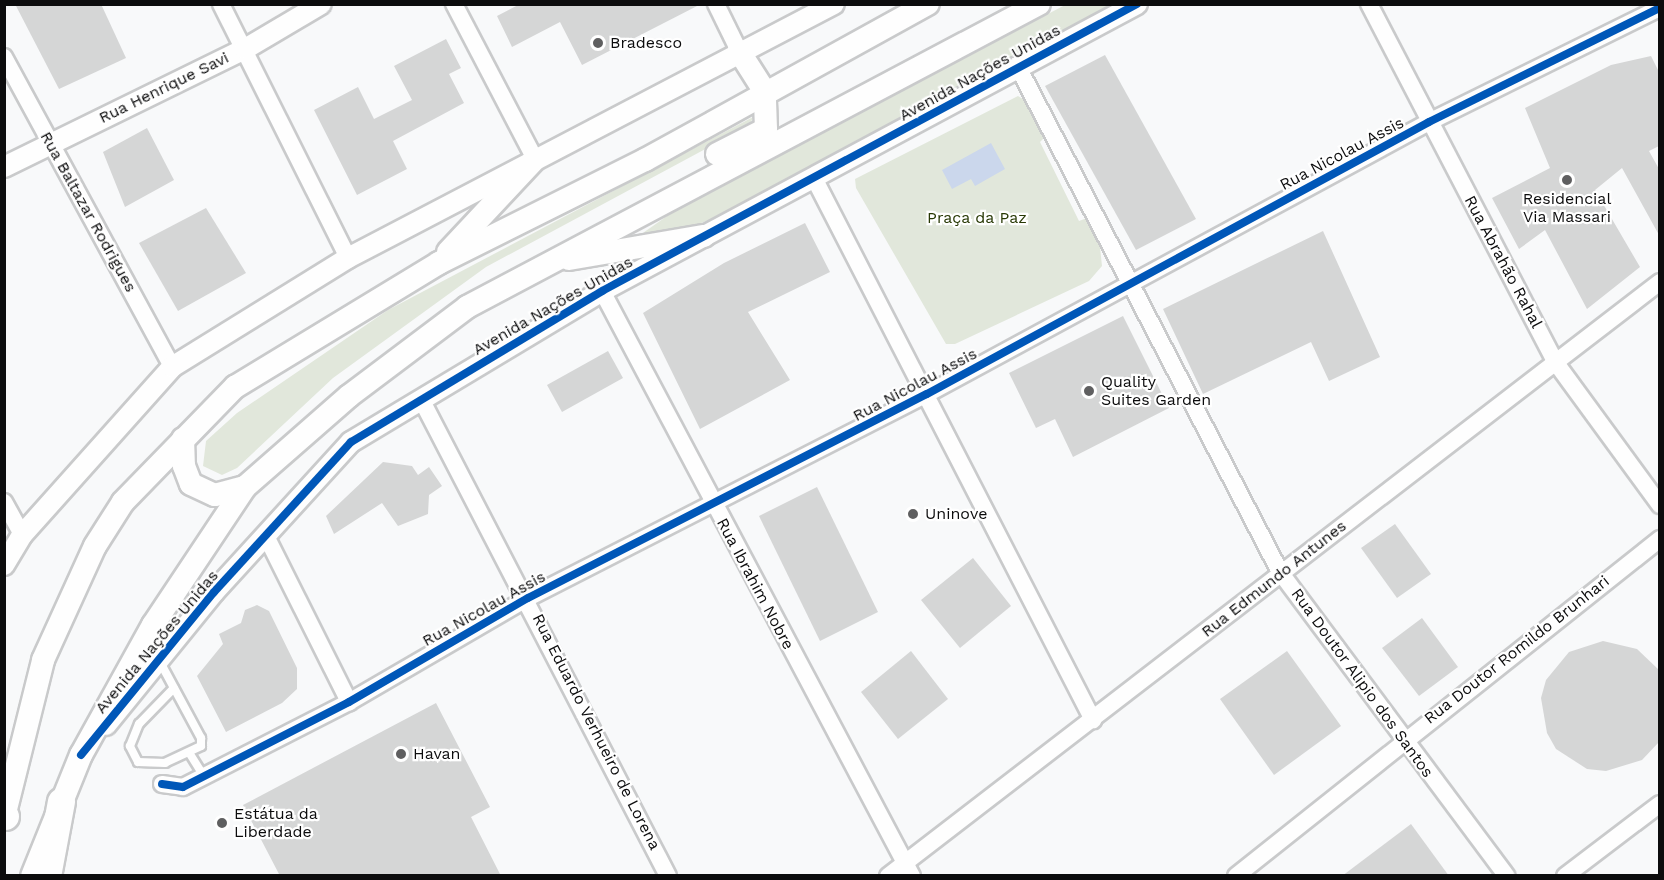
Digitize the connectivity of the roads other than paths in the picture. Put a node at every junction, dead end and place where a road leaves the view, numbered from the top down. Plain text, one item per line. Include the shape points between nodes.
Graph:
1 (221, 4) edge
2 (321, 4) edge
3 (454, 4) edge
4 (716, 4) edge
5 (834, 4) edge
6 (928, 4) edge
7 (1039, 4) edge
8 (1137, 4) edge
9 (1370, 4) edge
10 (1659, 8) edge
11 (245, 49) junction
12 (739, 51) junction
13 (4, 57) edge
14 (1017, 65) junction
15 (765, 92) junction
16 (1429, 122) junction
17 (50, 143) junction
18 (535, 159) junction
19 (4, 167) edge
20 (814, 178) junction
21 (664, 199) junction
22 (704, 236) junction
23 (348, 258) junction
24 (553, 262) junction
25 (439, 263) junction
26 (1659, 282) edge
27 (1128, 284) junction
28 (602, 291) junction
29 (1556, 363) junction
30 (172, 367) junction
31 (927, 394) junction
32 (422, 399) junction
33 (183, 439) junction
34 (245, 487) junction
35 (4, 502) edge
36 (713, 505) junction
37 (1659, 505) edge
38 (22, 535) junction
39 (266, 536) junction
40 (1659, 539) edge
41 (4, 565) edge
42 (1280, 572) junction
43 (528, 598) junction
44 (159, 660) junction
45 (174, 688) junction
46 (348, 702) junction
47 (1093, 720) junction
48 (1403, 740) junction
49 (190, 754) junction
50 (81, 755) junction
51 (204, 776) junction
52 (162, 784) dead end
53 (61, 801) junction
54 (1659, 804) edge
55 (5, 817) edge
56 (907, 870) edge
57 (32, 876) edge
58 (47, 876) edge
59 (668, 876) edge
60 (888, 876) edge
61 (1236, 876) edge
62 (1507, 876) edge
63 (1565, 876) edge

1 - 11 street
2 - 11 street, Rua Henrique Savi
3 - 18 street
4 - 12 street
5 - 12 street
6 - 15 main road
7 - 21 main road, Avenida Nações Unidas
8 - 14 street, Avenida Nações Unidas
9 - 16 street, Rua Abrahão Rahal
10 - 16 street, Rua Nicolau Assis
11 - 17 street, Rua Henrique Savi
11 - 23 street
12 - 15 main road
12 - 18 street
13 - 17 street, Rua Baltazar Rodrigues
14 - 20 street, Avenida Nações Unidas
14 - 27 street, Rua Doutor Alipio dos Santos
15 - 21 main road via 766,129 670,178
15 - 25 main road via 645,160
16 - 27 street, Rua Nicolau Assis
16 - 29 street, Rua Abrahão Rahal
17 - 19 street, Rua Henrique Savi
17 - 30 street, Rua Baltazar Rodrigues
18 - 23 street
18 - 25 main road
20 - 22 street, Avenida Nações Unidas
20 - 31 street
21 - 24 main road, Avenida Nações Unidas
22 - 24 main road
22 - 28 street, Avenida Nações Unidas
23 - 30 street
24 - 34 main road, Avenida Nações Unidas via 467,307 349,396
25 - 33 main road via 235,387
26 - 29 street, Rua Edmundo Antunes
27 - 31 street, Rua Nicolau Assis
27 - 42 street, Rua Doutor Alipio dos Santos
28 - 32 street, Avenida Nações Unidas
28 - 36 street, Rua Ibrahim Nobre
29 - 37 street, Rua Abrahão Rahal
29 - 42 street, Rua Edmundo Antunes
30 - 38 street
31 - 36 street, Rua Nicolau Assis
31 - 47 street
32 - 39 street, Avenida Nações Unidas via 351,442
32 - 43 street, Rua Eduardo Verhueiro de Lorena
33 - 34 main road via 184,466 191,484 215,495
33 - 55 main road via 123,502 68,598 44,660
34 - 50 main road, Avenida Nações Unidas via 153,625
35 - 38 street
36 - 43 street, Rua Nicolau Assis
36 - 56 street, Rua Ibrahim Nobre
38 - 41 street
39 - 44 street, Avenida Nações Unidas
39 - 46 street
40 - 48 street, Rua Doutor Romildo Brunhari
42 - 47 street, Rua Edmundo Antunes
42 - 48 street, Rua Doutor Alipio dos Santos
43 - 46 street, Rua Nicolau Assis
43 - 59 street, Rua Eduardo Verhueiro de Lorena
44 - 45 lane
44 - 50 street, Avenida Nações Unidas
45 - 49 lane via 201,738 201,746
45 - 49 lane via 140,724 130,746 138,762 165,763
46 - 51 street, Rua Nicolau Assis
47 - 56 street, Rua Edmundo Antunes
48 - 61 street, Rua Doutor Romildo Brunhari
48 - 62 street, Rua Doutor Alipio dos Santos
49 - 51 lane
50 - 53 main road, Avenida Nações Unidas
51 - 52 street, Rua Nicolau Assis via 183,787
53 - 57 main road, Avenida Nações Unidas
53 - 58 highway
54 - 63 street
56 - 60 street, Rua Edmundo Antunes

